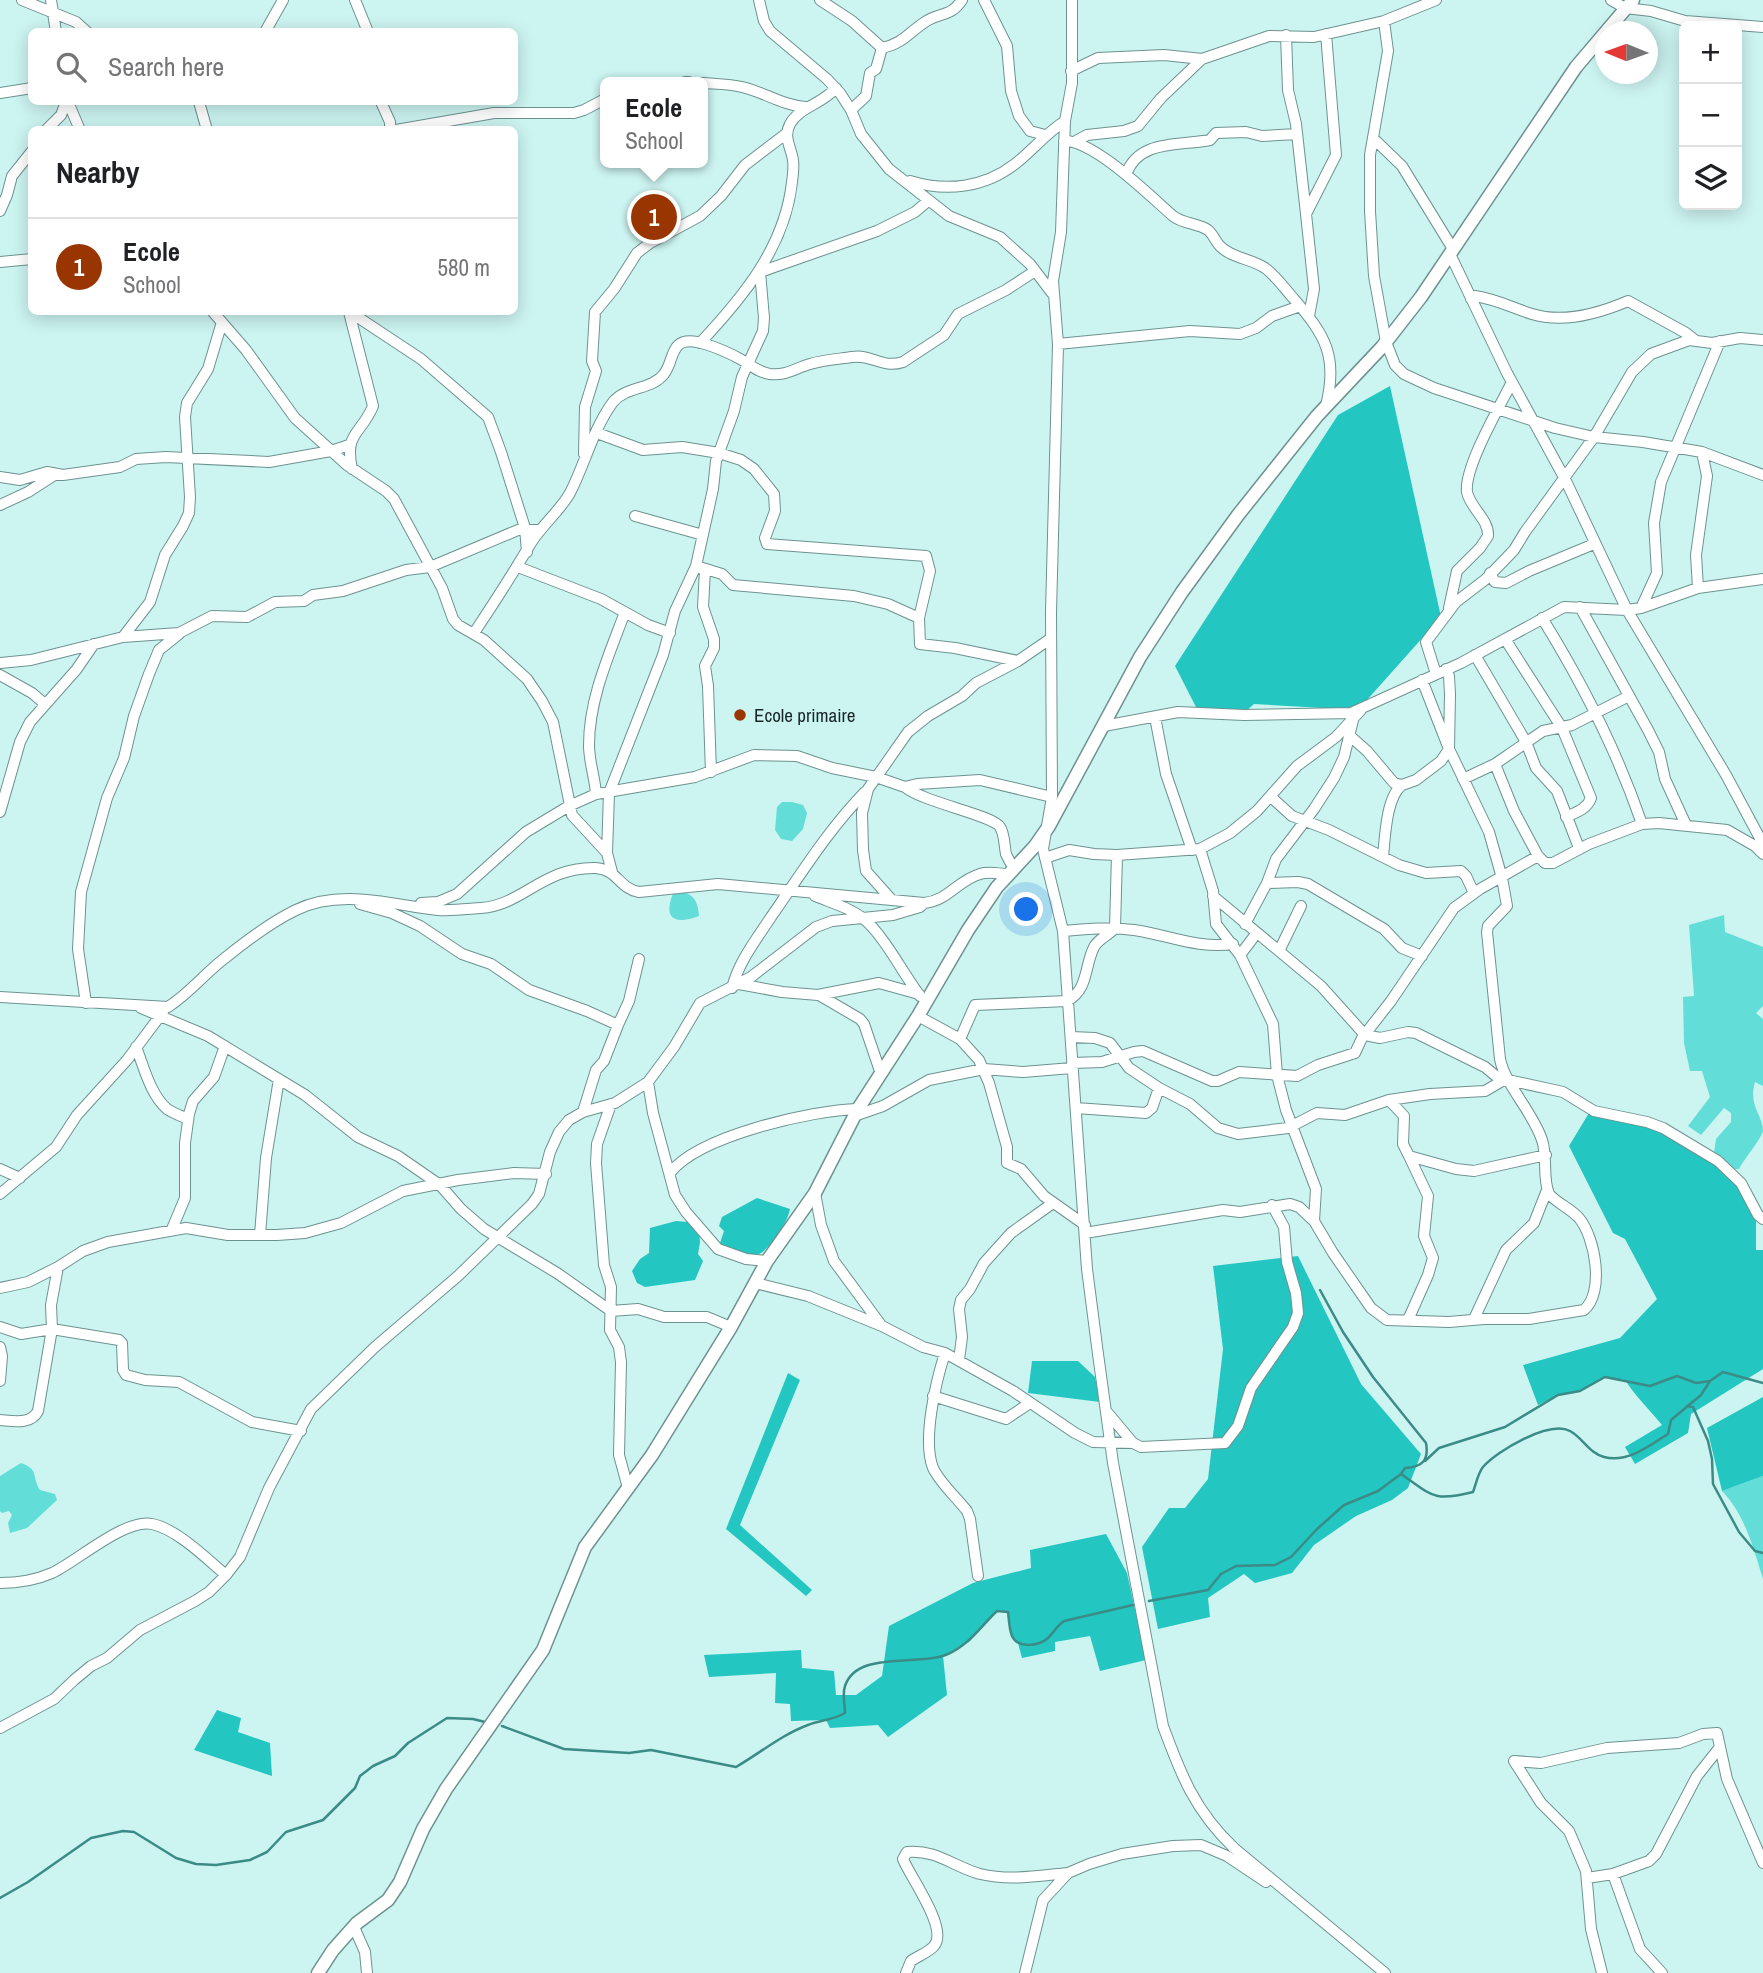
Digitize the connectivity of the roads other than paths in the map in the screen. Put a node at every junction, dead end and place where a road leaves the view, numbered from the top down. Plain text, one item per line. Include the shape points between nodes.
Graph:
1 (22, 0) edge
2 (283, 0) edge
3 (355, 0) edge
4 (759, 0) edge
5 (820, 0) edge
6 (962, 0) edge
7 (984, 0) edge
8 (1072, 0) edge
9 (1436, 0) edge
10 (1611, 0) edge
11 (51, 4) edge
12 (1629, 4) edge
13 (1384, 21) junction
14 (1763, 27) edge
15 (55, 28) edge
16 (83, 28) edge
17 (267, 28) edge
18 (366, 28) edge
19 (1326, 34) junction
20 (1286, 35) junction
21 (882, 48) junction
22 (1202, 59) junction
23 (1072, 71) junction
24 (708, 83) edge
25 (835, 88) junction
26 (28, 89) edge
27 (0, 93) edge
28 (600, 102) edge
29 (66, 105) edge
30 (68, 105) edge
31 (200, 105) edge
32 (382, 105) edge
33 (810, 107) junction
34 (851, 110) junction
35 (1066, 121) junction
36 (50, 126) edge
37 (78, 126) edge
38 (206, 126) edge
39 (390, 126) edge
40 (419, 126) edge
41 (787, 133) junction
42 (1297, 134) junction
43 (1045, 135) junction
44 (1373, 138) junction
45 (1064, 141) junction
46 (1076, 141) junction
47 (28, 155) edge
48 (1126, 175) junction
49 (905, 180) junction
50 (928, 201) junction
51 (0, 211) edge
52 (1306, 214) junction
53 (1452, 252) junction
54 (28, 259) edge
55 (0, 262) edge
56 (1035, 271) junction
57 (760, 272) junction
58 (1053, 294) junction
59 (1471, 299) junction
60 (1300, 306) junction
61 (216, 315) edge
62 (350, 315) edge
63 (354, 315) edge
64 (1309, 316) junction
65 (222, 322) junction
66 (1763, 340) edge
67 (1696, 341) junction
68 (1720, 341) junction
69 (1386, 342) junction
70 (700, 343) junction
71 (1058, 344) junction
72 (748, 366) junction
73 (1512, 382) junction
74 (1326, 406) junction
75 (1499, 409) junction
76 (1535, 422) junction
77 (597, 433) junction
78 (1594, 437) junction
79 (349, 445) junction
80 (1676, 449) junction
81 (331, 451) junction
82 (1702, 452) junction
83 (719, 453) junction
84 (584, 456) junction
85 (188, 457) junction
86 (352, 469) junction
87 (56, 474) junction
88 (1763, 475) edge
89 (0, 477) edge
90 (1565, 479) junction
91 (0, 505) edge
92 (635, 516) dead end
93 (525, 528) junction
94 (540, 530) junction
95 (702, 535) junction
96 (1594, 544) junction
97 (527, 552) junction
98 (518, 567) junction
99 (430, 568) junction
100 (701, 568) junction
101 (1490, 573) junction
102 (1763, 579) edge
103 (1698, 588) junction
104 (1580, 607) junction
105 (1641, 608) junction
106 (1627, 610) junction
107 (625, 612) junction
108 (919, 618) junction
109 (1446, 618) junction
110 (1542, 618) junction
111 (179, 633) junction
112 (474, 633) junction
113 (670, 633) junction
114 (123, 637) junction
115 (1050, 639) junction
116 (1505, 639) junction
117 (93, 644) junction
118 (1475, 655) junction
119 (1018, 661) junction
120 (0, 663) edge
121 (1446, 669) junction
122 (1436, 674) junction
123 (0, 675) edge
124 (1422, 680) junction
125 (1629, 696) junction
126 (45, 704) junction
127 (1361, 710) junction
128 (1597, 712) junction
129 (1155, 717) junction
130 (1353, 719) junction
131 (1104, 726) junction
132 (1562, 728) junction
133 (1350, 736) junction
134 (1526, 742) junction
135 (1449, 749) junction
136 (1495, 764) junction
137 (711, 772) junction
138 (5, 775) edge
139 (876, 778) junction
140 (1463, 779) junction
141 (1402, 785) junction
142 (905, 788) junction
143 (868, 789) junction
144 (608, 793) junction
145 (596, 794) junction
146 (1052, 797) junction
147 (1271, 797) junction
148 (569, 806) junction
149 (0, 813) edge
150 (1566, 817) junction
151 (1304, 821) junction
152 (1642, 824) junction
153 (1686, 825) junction
154 (1049, 826) junction
155 (1763, 844) edge
156 (1579, 848) junction
157 (1196, 849) junction
158 (607, 853) junction
159 (1763, 854) edge
160 (1117, 855) junction
161 (1538, 856) junction
162 (1045, 858) junction
163 (1382, 858) junction
164 (1011, 871) junction
165 (611, 872) junction
166 (1502, 878) junction
167 (1267, 883) junction
168 (788, 892) junction
169 (805, 892) junction
170 (1474, 893) junction
171 (1213, 896) junction
172 (891, 899) junction
173 (345, 900) junction
174 (924, 903) junction
175 (406, 904) junction
176 (1301, 906) dead end
177 (863, 918) junction
178 (1245, 924) junction
179 (1115, 928) junction
180 (1063, 931) junction
181 (1256, 934) junction
182 (1233, 944) junction
183 (1279, 951) junction
184 (1240, 955) junction
185 (1422, 956) junction
186 (639, 959) dead end
187 (735, 986) junction
188 (818, 995) junction
189 (0, 997) edge
190 (922, 998) junction
191 (1067, 1001) junction
192 (86, 1003) junction
193 (137, 1006) junction
194 (168, 1007) junction
195 (159, 1016) junction
196 (918, 1016) junction
197 (618, 1025) junction
198 (1365, 1035) junction
199 (1071, 1037) junction
200 (960, 1039) junction
201 (225, 1045) junction
202 (136, 1047) junction
203 (1121, 1058) junction
204 (1072, 1065) junction
205 (984, 1069) junction
206 (881, 1074) junction
207 (1277, 1075) junction
208 (279, 1079) junction
209 (1505, 1081) junction
210 (648, 1082) junction
211 (1159, 1088) junction
212 (1390, 1100) junction
213 (611, 1104) junction
214 (1076, 1108) junction
215 (583, 1112) junction
216 (856, 1112) junction
217 (188, 1119) junction
218 (1292, 1126) junction
219 (1546, 1155) junction
220 (1409, 1156) junction
221 (0, 1170) edge
222 (670, 1172) junction
223 (546, 1174) junction
224 (20, 1178) junction
225 (440, 1185) junction
226 (1547, 1190) junction
227 (815, 1193) junction
228 (0, 1194) edge
229 (1053, 1203) junction
230 (1272, 1205) junction
231 (1763, 1219) edge
232 (1314, 1221) junction
233 (172, 1229) junction
234 (1085, 1229) junction
235 (260, 1235) junction
236 (499, 1238) junction
237 (767, 1261) junction
238 (58, 1267) junction
239 (755, 1283) junction
240 (0, 1288) edge
241 (611, 1311) junction
242 (1408, 1320) junction
243 (1474, 1320) junction
244 (0, 1326) edge
245 (882, 1326) junction
246 (731, 1327) junction
247 (52, 1329) junction
248 (0, 1347) edge
249 (945, 1353) junction
250 (959, 1360) junction
251 (0, 1381) edge
252 (933, 1396) junction
253 (1030, 1403) junction
254 (1107, 1412) junction
255 (0, 1420) edge
256 (300, 1431) junction
257 (1110, 1441) junction
258 (1133, 1443) junction
259 (628, 1488) junction
260 (226, 1575) junction
261 (978, 1576) dead end
262 (0, 1583) edge
263 (0, 1728) edge
264 (1720, 1747) junction
265 (1763, 1863) edge
266 (1068, 1873) junction
267 (1613, 1874) junction
268 (1587, 1878) junction
269 (1289, 1894) junction
270 (354, 1927) junction
271 (318, 1973) edge
272 (367, 1973) edge
273 (906, 1973) edge
274 (1025, 1973) edge
275 (1385, 1973) edge
276 (1602, 1973) edge
277 (1662, 1973) edge

1 - 11 street
2 - 17 street
3 - 18 street
4 - 25 street via 770,31
5 - 21 street
6 - 21 street via 953,11 925,21 902,42
7 - 43 street via 1007,46 1011,91 1019,116 1030,131
8 - 23 street
9 - 13 street
10 - 12 street
11 - 15 street
11 - 16 street
12 - 14 street via 1685,21
12 - 53 street via 1576,67
13 - 19 street
13 - 44 street via 1388,54
19 - 20 street
19 - 52 street via 1336,155
20 - 22 street via 1255,39
20 - 42 street via 1288,90
21 - 34 street via 866,96
22 - 23 street via 1164,55 1098,58
22 - 46 street via 1138,126
23 - 35 street
24 - 33 street via 742,86 793,106
25 - 33 street via 827,99
25 - 34 street
26 - 27 street
28 - 40 street via 574,113 494,113
29 - 36 street
30 - 37 street
31 - 38 street
32 - 39 street
33 - 41 street via 792,120
34 - 49 street via 874,151
35 - 43 street
35 - 45 street
41 - 57 street via 793,161 789,205
41 - 84 street via 745,165 700,216 637,253 597,308 592,361 596,370 585,407
42 - 48 street via 1216,133 1210,140 1140,154
42 - 52 street
43 - 49 street via 1015,164 980,183 942,187
44 - 53 street via 1402,166
44 - 69 street via 1374,276
45 - 46 street
45 - 58 street via 1061,232
46 - 48 street
47 - 51 street via 12,176
48 - 60 street via 1177,219 1208,230 1221,247 1266,269
49 - 50 street
50 - 56 street via 949,216 1000,237
50 - 57 street via 877,231
52 - 64 street via 1314,289
53 - 59 street
53 - 69 street
54 - 55 street
56 - 58 street
56 - 72 street via 958,314 944,335 895,364 855,357 777,374
57 - 70 street
57 - 72 street via 763,331
58 - 71 street
59 - 67 street via 1503,301 1544,316 1591,315 1628,301
59 - 73 street
60 - 64 street
60 - 71 street via 1240,334 1190,331
61 - 65 street
62 - 79 street via 373,406
63 - 93 street via 421,359 488,417
64 - 74 street via 1330,354 1332,383
65 - 81 street via 295,418
65 - 85 street via 208,369 187,403
66 - 68 street
67 - 68 street
67 - 78 street via 1676,343 1639,365
68 - 80 street
69 - 74 street
69 - 75 street via 1404,374
70 - 72 street
70 - 77 street via 678,345 659,379 620,395
71 - 115 street
72 - 83 street
73 - 75 street
73 - 76 street
74 - 131 street via 1182,593 1140,657
75 - 76 street
75 - 109 street via 1473,460 1467,488 1488,536 1457,571
76 - 78 street
76 - 90 street
77 - 83 street via 643,450 682,447
77 - 84 street
78 - 80 street
78 - 90 street
79 - 81 street
79 - 86 street
80 - 82 street
80 - 105 street via 1663,477 1654,519 1657,573
81 - 85 street via 269,462
81 - 86 street
82 - 88 street
82 - 103 street via 1707,476 1696,555
83 - 95 street
83 - 108 street via 754,469 774,494 767,544 926,556 930,571
84 - 94 street via 568,496
85 - 87 street via 136,459 120,467
85 - 114 street via 189,513 165,555 149,602
86 - 99 street via 394,499
87 - 89 street via 20,480
87 - 91 street
90 - 96 street
90 - 101 street via 1514,550
92 - 95 street
93 - 94 street
93 - 97 street
93 - 99 street
94 - 97 street
95 - 100 street
96 - 101 street via 1506,583 1495,582
96 - 106 street
97 - 98 street
98 - 107 street
98 - 112 street
99 - 111 street via 406,570 304,601 275,602 247,617 212,616
99 - 112 street via 453,619
100 - 108 street via 722,574 733,585 854,596
100 - 113 street via 675,611
100 - 137 street via 703,607 714,639 705,666
101 - 109 street via 1456,602
102 - 103 street
103 - 105 street
104 - 106 street
104 - 110 street via 1564,607
104 - 125 street
105 - 106 street
106 - 155 street
107 - 113 street
107 - 145 street via 590,725
108 - 119 street via 921,645
109 - 122 street via 1426,642
110 - 116 street
110 - 128 street
111 - 114 street
111 - 192 street via 159,650 149,674 81,892 78,949
112 - 148 street via 527,680 550,715
113 - 144 street
114 - 117 street
115 - 119 street
115 - 146 street
116 - 118 street
116 - 132 street
117 - 120 street
117 - 126 street
118 - 121 street
118 - 134 street
119 - 139 street via 976,683 908,732
121 - 122 street
121 - 135 street
122 - 124 street
123 - 126 street
124 - 127 street
124 - 135 street
125 - 128 street
125 - 153 street via 1659,752 1665,779
126 - 138 street via 30,722
127 - 129 street via 1293,715 1178,712
127 - 130 street
128 - 132 street
128 - 152 street
129 - 131 street
129 - 157 street via 1166,774
130 - 133 street
130 - 147 street via 1297,766
131 - 154 street
132 - 134 street via 1543,731
132 - 150 street via 1591,798 1589,805
133 - 141 street via 1394,783
133 - 151 street via 1334,778
134 - 136 street
134 - 150 street via 1536,768 1557,791
135 - 140 street
135 - 141 street via 1441,761
136 - 140 street
136 - 161 street
137 - 139 street via 754,755 778,754
137 - 144 street
138 - 149 street
139 - 142 street
139 - 143 street
140 - 166 street via 1489,832
141 - 163 street via 1391,799
142 - 146 street via 980,780
142 - 164 street via 998,824
143 - 168 street via 823,840
143 - 172 street via 862,813 866,871
144 - 145 street
144 - 158 street
145 - 148 street
146 - 154 street
147 - 151 street via 1288,814
147 - 157 street via 1240,825
148 - 158 street via 580,826
148 - 175 street via 526,832 457,894 438,902
150 - 156 street
151 - 163 street
151 - 167 street via 1276,859
152 - 153 street
152 - 156 street
153 - 159 street via 1727,831
154 - 162 street
154 - 164 street
156 - 161 street via 1553,863
157 - 160 street
157 - 171 street
158 - 165 street
160 - 162 street via 1069,850
160 - 179 street
161 - 166 street
162 - 180 street
163 - 170 street via 1426,873 1461,871
164 - 174 street via 975,875 943,899
164 - 190 street
165 - 168 street via 628,890 639,892 718,884
165 - 175 street via 575,868 484,908 440,910
166 - 170 street
166 - 209 street via 1507,906 1487,932
167 - 178 street
167 - 185 street via 1308,884 1384,929 1402,948
168 - 169 street
168 - 187 street via 748,951
169 - 172 street
169 - 177 street
170 - 185 street via 1454,908
171 - 178 street
171 - 182 street via 1216,923
172 - 174 street
173 - 175 street
173 - 194 street via 296,910 224,958
173 - 197 street via 392,913 462,954 491,964 529,990
174 - 177 street via 893,915
176 - 183 street
177 - 187 street via 817,927
177 - 190 street
178 - 181 street
179 - 180 street
179 - 182 street via 1186,943
179 - 191 street via 1096,943 1083,985
180 - 191 street
181 - 183 street
181 - 184 street
182 - 184 street
183 - 198 street via 1321,986
184 - 207 street via 1273,1024
185 - 198 street
186 - 197 street
187 - 188 street
187 - 210 street via 700,1003
188 - 190 street via 879,983
188 - 206 street via 864,1024
189 - 192 street
190 - 196 street
191 - 199 street
191 - 200 street via 975,1005
192 - 193 street
193 - 194 street
193 - 195 street
194 - 195 street
195 - 201 street
195 - 202 street
196 - 200 street
196 - 206 street
197 - 215 street via 604,1061 596,1069
198 - 207 street via 1353,1054 1297,1076
198 - 209 street via 1380,1038 1416,1033
199 - 203 street via 1103,1040 1114,1046
199 - 204 street
200 - 205 street
201 - 208 street
201 - 217 street via 214,1077 193,1101
202 - 217 street via 162,1102
202 - 224 street via 77,1115 56,1147
203 - 204 street
203 - 207 street via 1146,1052 1212,1082 1239,1072
203 - 211 street
204 - 205 street via 1023,1072
204 - 214 street
205 - 216 street via 923,1082 883,1106
205 - 229 street via 1007,1147 1006,1161 1021,1169
206 - 216 street
207 - 218 street
208 - 225 street via 358,1137 398,1156
208 - 235 street
209 - 212 street via 1485,1091
209 - 219 street via 1537,1127
209 - 231 street via 1563,1092 1594,1111 1663,1128 1718,1160 1741,1183
210 - 213 street
210 - 222 street
211 - 214 street via 1146,1113
211 - 218 street via 1184,1099 1210,1123 1232,1134
212 - 218 street via 1345,1115 1317,1113
212 - 220 street via 1404,1116 1403,1144
213 - 215 street
213 - 241 street via 597,1144 596,1163
214 - 234 street
215 - 223 street via 559,1132
216 - 222 street via 821,1111 738,1134 688,1155
216 - 227 street
217 - 233 street via 186,1198
218 - 232 street via 1316,1189
219 - 220 street via 1474,1171
219 - 226 street
220 - 242 street via 1428,1196 1424,1232 1433,1258
221 - 224 street
222 - 237 street via 675,1195 718,1249
223 - 225 street via 514,1173
223 - 236 street via 532,1204
224 - 228 street
225 - 235 street via 396,1193 341,1223 305,1233
225 - 236 street via 461,1209
226 - 243 street via 1534,1223 1506,1250
226 - 243 street via 1577,1216 1593,1244 1595,1278 1589,1306 1575,1313 1529,1319
227 - 237 street
227 - 245 street via 834,1261
229 - 234 street
229 - 250 street via 1011,1233 984,1263 961,1300
230 - 232 street via 1295,1205
230 - 234 street
230 - 258 street via 1284,1227 1298,1313 1251,1388 1236,1430 1220,1444 1141,1447
232 - 242 street via 1379,1316
233 - 235 street
233 - 238 street via 97,1245
234 - 254 street
236 - 241 street
236 - 256 street via 311,1409
237 - 239 street
238 - 240 street via 28,1282
238 - 247 street
239 - 245 street via 808,1296
239 - 246 street
241 - 246 street via 638,1309 664,1317 707,1317
241 - 259 street via 610,1330 621,1362 619,1455
242 - 243 street
244 - 247 street via 21,1334
245 - 249 street
246 - 259 street
247 - 255 street via 36,1415 29,1420
247 - 256 street via 119,1340 126,1375 179,1382 252,1422
248 - 251 street
249 - 250 street
249 - 252 street
250 - 253 street
252 - 253 street via 1006,1419
252 - 261 street via 932,1464 967,1511
253 - 257 street via 1093,1442
254 - 257 street
254 - 258 street
256 - 260 street via 240,1556
257 - 258 street
257 - 269 street via 1163,1726 1178,1766 1212,1826
259 - 270 street via 585,1547 543,1650 446,1789 400,1882 388,1900
260 - 262 street via 173,1534 140,1523 93,1545 51,1574
260 - 263 street via 209,1592 141,1630 91,1666 54,1699
264 - 265 street via 1727,1779
264 - 267 street via 1697,1776 1656,1854
264 - 268 street via 1717,1732 1679,1743 1607,1748 1541,1763 1514,1761 1541,1802 1568,1828
266 - 269 street via 1122,1854 1201,1845
266 - 273 street via 1003,1878 968,1870 939,1855 907,1852 903,1859 929,1907 938,1936 932,1948 911,1961
266 - 274 street via 1041,1905
267 - 268 street
267 - 277 street via 1640,1949
268 - 276 street via 1591,1929
269 - 275 street
270 - 271 street
270 - 272 street via 365,1952

